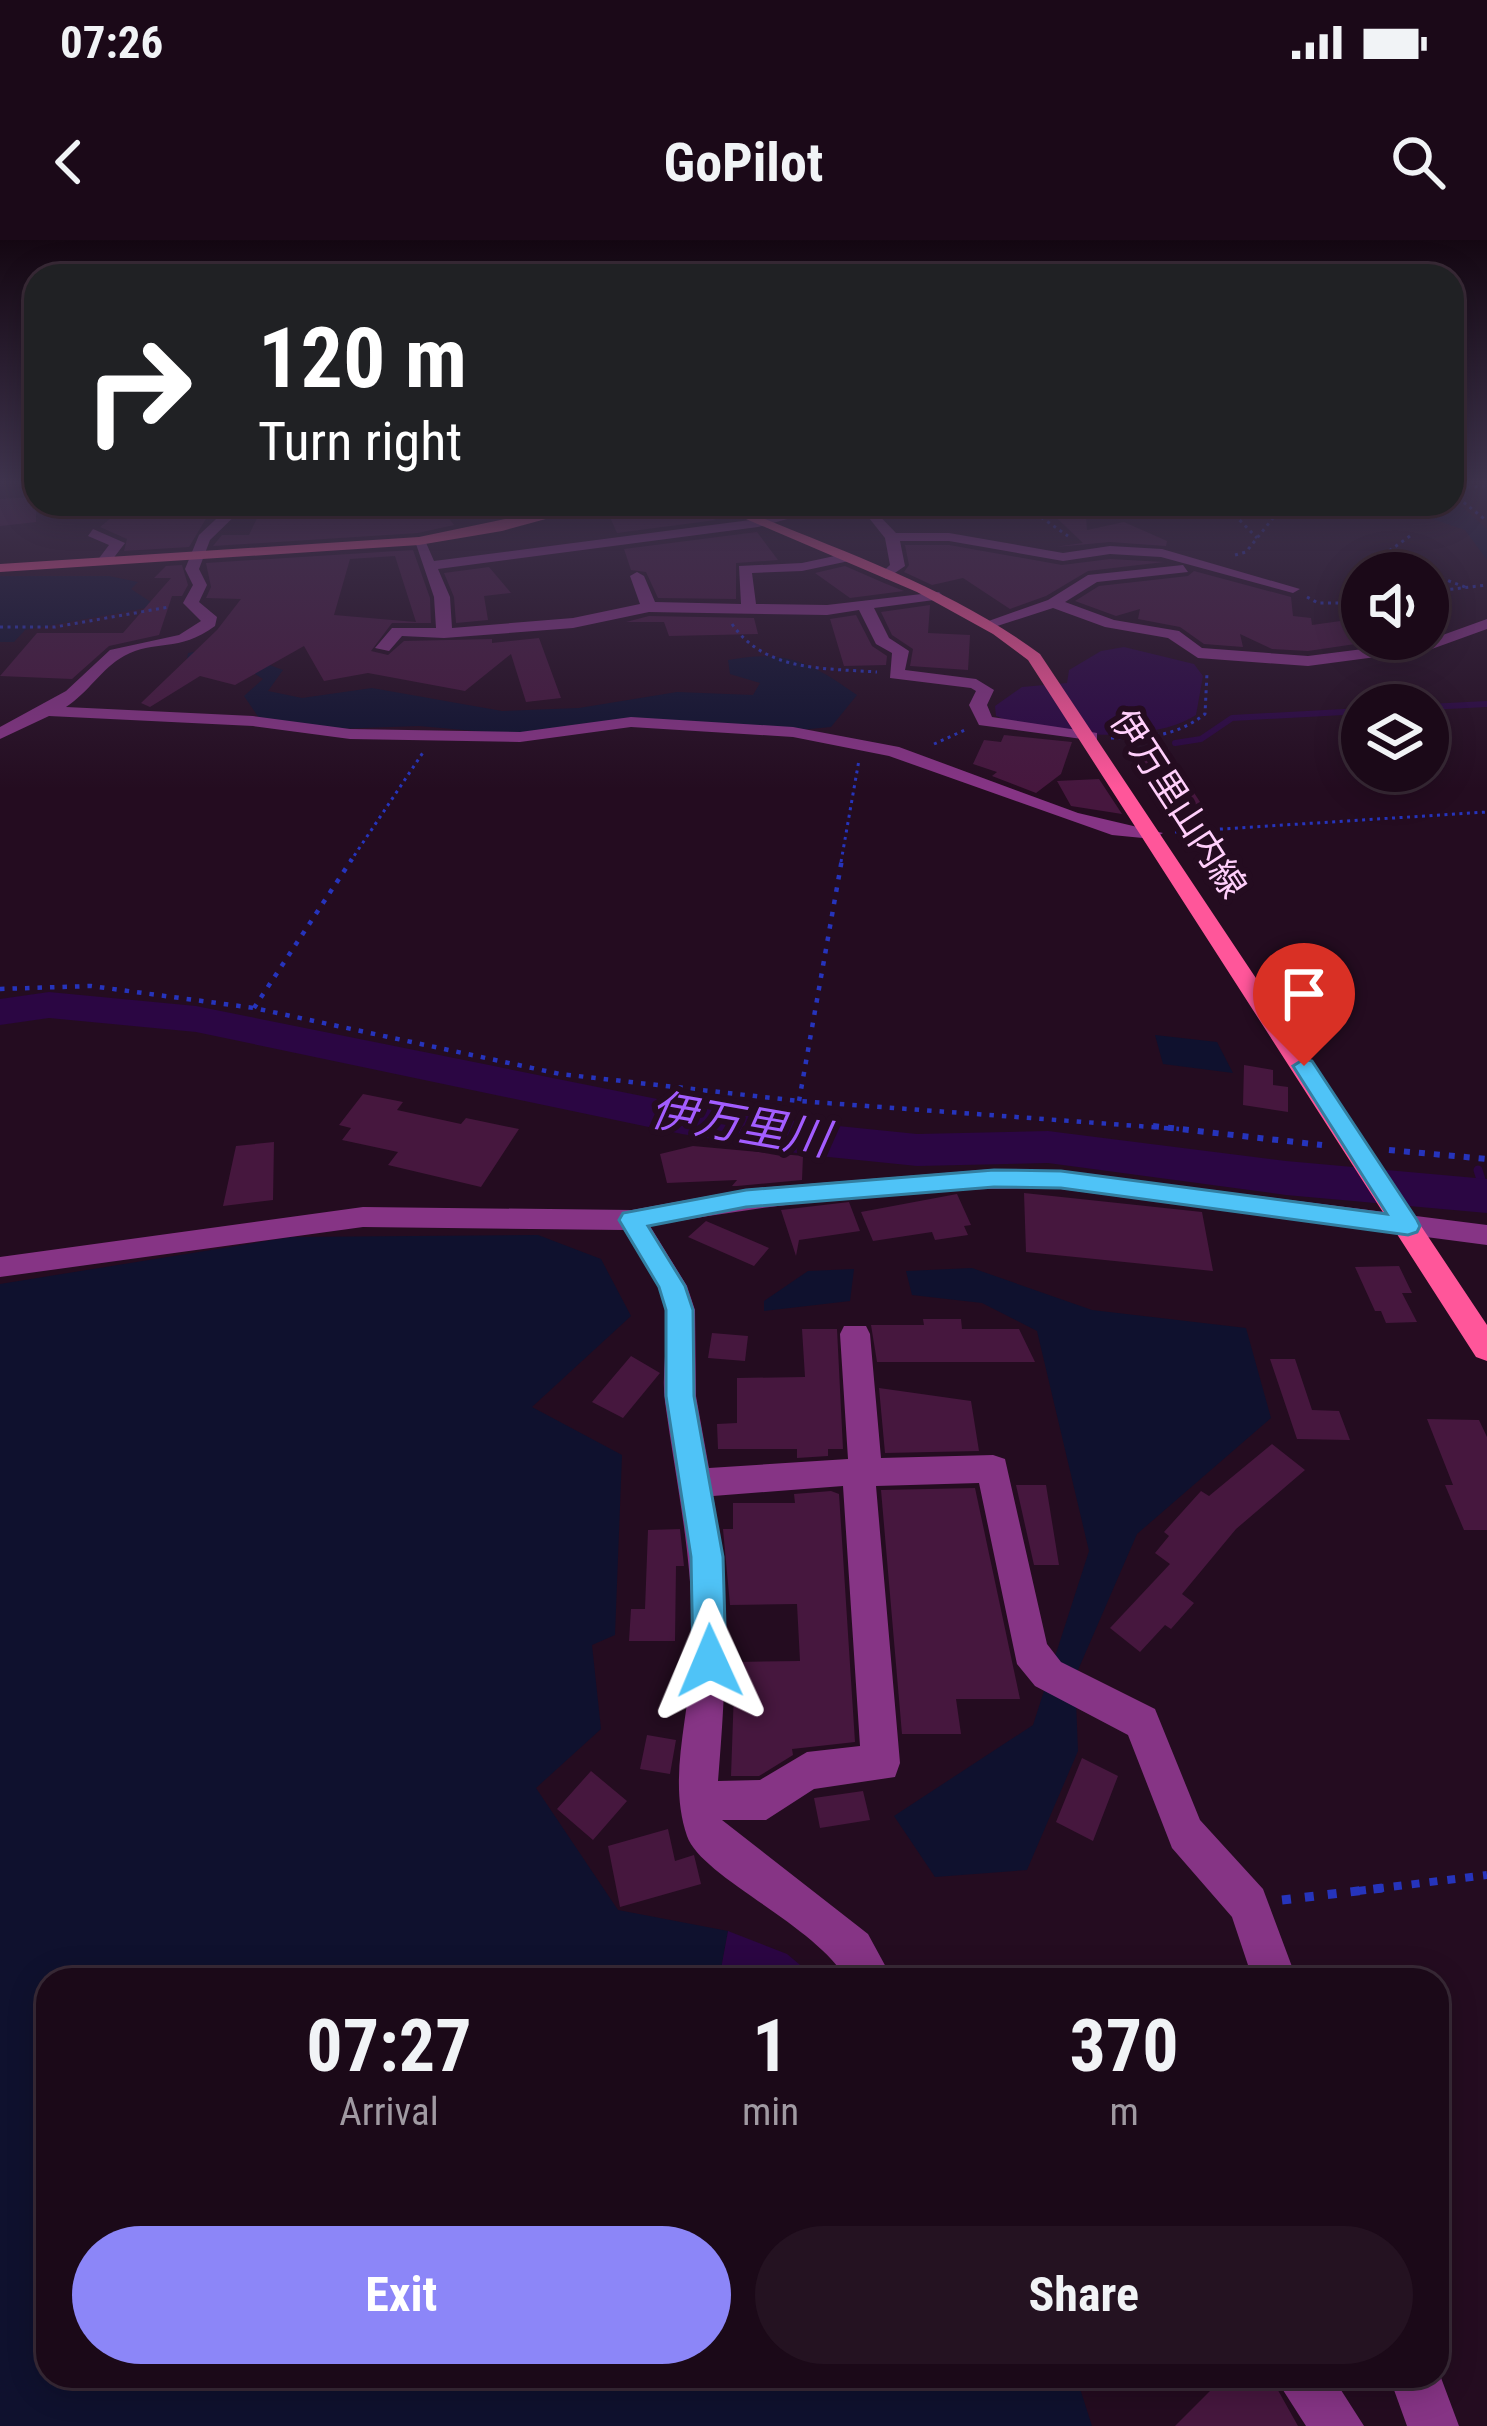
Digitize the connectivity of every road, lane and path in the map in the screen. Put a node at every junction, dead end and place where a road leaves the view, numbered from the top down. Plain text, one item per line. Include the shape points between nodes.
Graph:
1 (200, 585) edge
2 (437, 585) edge
3 (641, 585) edge
4 (746, 585) edge
5 (911, 585) edge
6 (1082, 585) edge
7 (1279, 585) edge
8 (1460, 585) edge
9 (1487, 585) edge
10 (1465, 587) junction
11 (1293, 589) joint
12 (1449, 589) edge
13 (934, 595) junction
14 (1053, 602) junction
15 (191, 603) junction
16 (1341, 603) edge
17 (649, 607) junction
18 (866, 608) junction
19 (725, 610) junction
20 (749, 610) junction
21 (991, 623) junction
22 (1487, 624) edge
23 (0, 627) edge
24 (443, 633) junction
25 (382, 648) dead end
26 (1198, 653) junction
27 (896, 674) junction
28 (45, 711) junction
29 (985, 721) junction
30 (436, 733) junction
31 (0, 734) edge
32 (1090, 737) junction
33 (862, 745) junction
34 (908, 756) junction
35 (1487, 812) edge
36 (1153, 833) junction
37 (0, 989) edge
38 (254, 1008) junction
39 (799, 1101) junction
40 (1358, 1149) junction
41 (1487, 1159) edge
42 (632, 1220) junction
43 (1406, 1223) junction
44 (1487, 1235) edge
45 (0, 1267) edge
46 (855, 1334) dead end
47 (1487, 1349) edge
48 (862, 1472) junction
49 (693, 1484) junction
50 (696, 1802) junction
51 (1487, 1875) edge
52 (1248, 1904) junction
53 (864, 1968) edge
54 (1271, 1968) edge
55 (1309, 2388) edge
56 (1419, 2388) edge
57 (1338, 2426) edge
58 (1433, 2426) edge

1 - 15 street
2 - 24 street
3 - 17 street
4 - 20 street
5 - 13 main road, 伊万里山内線
6 - 14 street
7 - 11 street
8 - 10 path
9 - 10 path
10 - 12 path
11 - 16 path via 1318,603
13 - 18 street
13 - 21 main road, 伊万里山内線
14 - 21 street
14 - 26 street via 1111,624 1173,634
15 - 23 path
15 - 28 street via 209,617 192,637 115,653 85,686
17 - 19 street
17 - 24 street via 573,623
18 - 20 street
18 - 27 street via 882,641 901,651
19 - 20 street
19 - 27 path via 737,635 776,662
21 - 32 main road, 伊万里山内線 via 1034,657
22 - 26 street via 1429,646 1345,658
24 - 25 street via 398,632
26 - 32 path via 1209,692 1205,715 1190,728
27 - 29 street via 976,684 985,690 978,705
28 - 30 street
28 - 31 street
29 - 32 street
29 - 34 path
30 - 33 street via 520,737 651,722
30 - 38 path
32 - 36 main road, 伊万里山内線
33 - 34 street
33 - 39 path
34 - 36 street via 1071,817
35 - 36 path
36 - 40 main road, 伊万里山内線
37 - 38 path via 91,986
38 - 39 path via 560,1074
39 - 40 path via 1117,1122
40 - 41 path
40 - 43 main road, 伊万里山内線
42 - 43 street via 746,1199 994,1178
42 - 45 street via 363,1217
42 - 49 street via 680,1310 680,1396
43 - 44 street
43 - 47 main road, 伊万里山内線
46 - 48 street
48 - 49 street
48 - 50 street via 881,1763 807,1771 766,1800
48 - 52 street via 993,1468 1030,1652 1048,1674 1142,1722 1186,1834
49 - 50 street via 707,1557 710,1661
50 - 53 street via 708,1839 795,1899 853,1948
51 - 52 path
52 - 54 street
55 - 57 street
56 - 58 street

